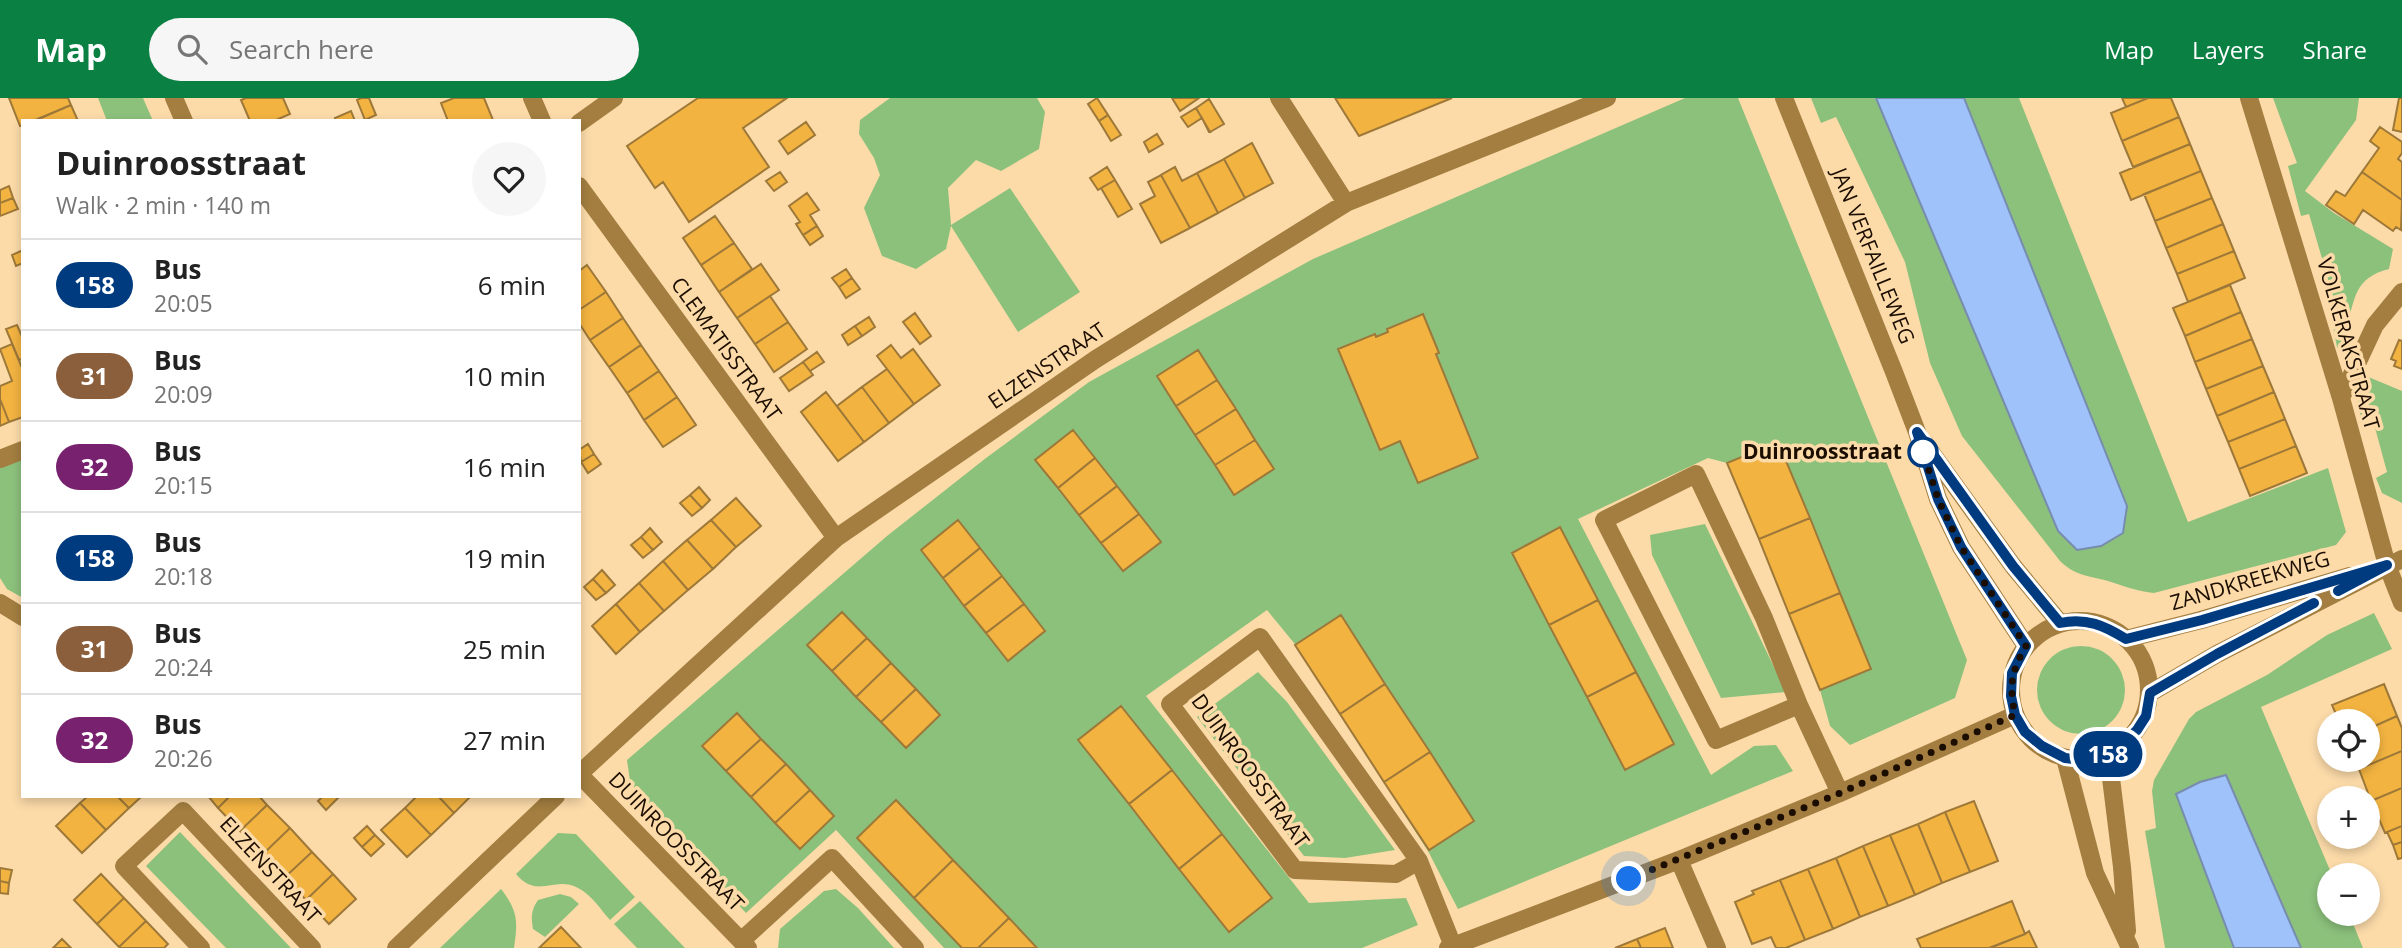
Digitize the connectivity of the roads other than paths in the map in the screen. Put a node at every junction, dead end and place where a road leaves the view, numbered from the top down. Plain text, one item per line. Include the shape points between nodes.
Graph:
1 (174, 98) edge
2 (532, 98) edge
3 (614, 98) edge
4 (1279, 98) edge
5 (1607, 98) edge
6 (1784, 98) edge
7 (2249, 98) edge
8 (183, 119) edge
9 (540, 119) edge
10 (581, 122) edge
11 (581, 189) edge
12 (1346, 203) junction
13 (2402, 292) edge
14 (2340, 398) junction
15 (1917, 432) junction
16 (21, 451) edge
17 (0, 459) edge
18 (836, 538) junction
19 (2394, 562) edge
20 (0, 603) edge
21 (2402, 603) edge
22 (21, 616) edge
23 (2060, 623) junction
24 (2126, 639) junction
25 (2026, 646) junction
26 (2150, 693) junction
27 (1799, 705) junction
28 (2015, 715) junction
29 (2108, 754) junction
30 (2065, 758) junction
31 (581, 772) edge
32 (581, 776) edge
33 (1840, 793) junction
34 (554, 798) edge
35 (1679, 860) junction
36 (1419, 861) junction
37 (744, 944) edge
38 (2129, 945) edge
39 (1451, 947) edge
40 (201, 948) edge
41 (312, 948) edge
42 (396, 948) edge
43 (915, 948) edge
44 (1717, 948) edge

1 - 8 street
2 - 9 street
3 - 10 street
4 - 12 street
5 - 12 street, ELZENSTRAAT
6 - 15 street, JAN VERFAILLEWEG
7 - 14 street, VOLKERAKSTRAAT
11 - 18 street, CLEMATISSTRAAT
12 - 18 street, ELZENSTRAAT via 1096,359
13 - 14 street via 2375,325
14 - 19 street, VOLKERAKSTRAAT
15 - 23 street, JAN VERFAILLEWEG
15 - 25 street, JAN VERFAILLEWEG via 1938,499 1961,547
16 - 17 street
18 - 31 street, ELZENSTRAAT
19 - 21 street, VOLKERAKSTRAAT
19 - 24 street, ZANDKREEKWEG
19 - 26 street, ZANDKREEKWEG
20 - 22 street
23 - 24 street via 2090,621
23 - 25 street
24 - 26 street via 2141,658
25 - 28 street via 2012,673
26 - 29 street via 2146,716 2137,730
27 - 27 street via 1716,740 1604,520 1696,474
27 - 33 street
28 - 30 street via 2025,732
28 - 33 street, DUINROOSSTRAAT
29 - 30 street via 2091,761
29 - 38 street
30 - 38 street via 2095,873
32 - 37 street, DUINROOSSTRAAT
33 - 35 street, DUINROOSSTRAAT
34 - 42 street
35 - 39 street, DUINROOSSTRAAT
35 - 44 street
36 - 36 street, DUINROOSSTRAAT via 1396,874 1295,870 1170,704 1260,637
36 - 39 street, DUINROOSSTRAAT
37 - 43 street, DUINROOSSTRAAT via 832,858
40 - 41 street, ELZENSTRAAT via 124,866 183,811

